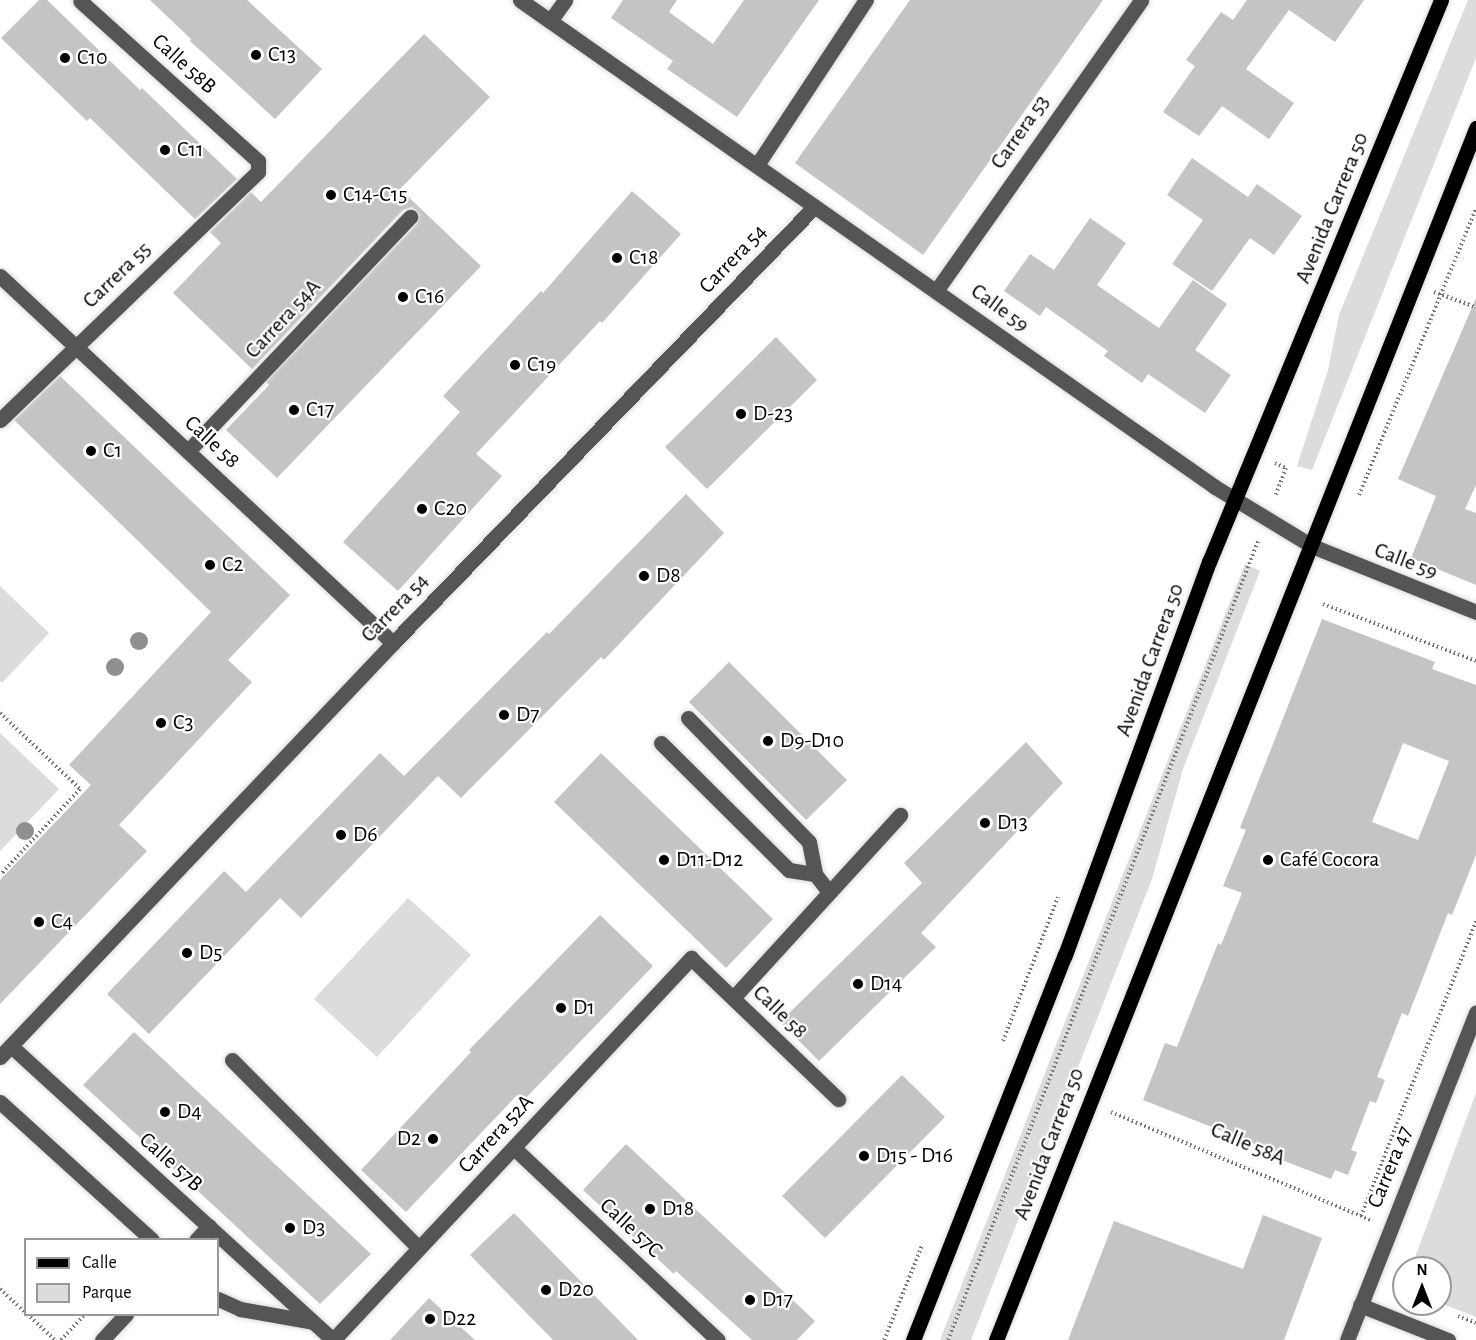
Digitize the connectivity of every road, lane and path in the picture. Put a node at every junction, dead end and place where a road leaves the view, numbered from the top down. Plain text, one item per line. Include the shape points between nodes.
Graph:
1 (520, 0) edge
2 (566, 0) edge
3 (866, 0) edge
4 (1141, 0) edge
5 (1441, 0) edge
6 (80, 1) edge
7 (550, 21) junction
8 (1476, 128) edge
9 (258, 161) joint
10 (757, 165) junction
11 (815, 206) junction
12 (1476, 208) edge
13 (410, 217) dead end
14 (0, 276) edge
15 (1414, 286) junction
16 (936, 291) junction
17 (1443, 294) junction
18 (1476, 307) edge
19 (75, 346) junction
20 (0, 420) edge
21 (188, 451) junction
22 (1286, 468) dead end
23 (1358, 498) dead end
24 (1236, 500) junction
25 (1266, 519) junction
26 (1312, 546) junction
27 (1323, 604) dead end
28 (1476, 612) edge
29 (393, 643) junction
30 (1476, 661) edge
31 (0, 713) edge
32 (688, 718) dead end
33 (661, 743) dead end
34 (900, 815) dead end
35 (815, 874) junction
36 (0, 875) edge
37 (1060, 891) dead end
38 (829, 892) junction
39 (1476, 921) edge
40 (691, 958) joint
41 (733, 998) junction
42 (1476, 1012) edge
43 (1002, 1044) dead end
44 (11, 1046) junction
45 (0, 1058) edge
46 (232, 1060) dead end
47 (838, 1099) dead end
48 (0, 1102) edge
49 (1089, 1102) junction
50 (513, 1148) junction
51 (1361, 1216) junction
52 (208, 1226) junction
53 (1390, 1228) junction
54 (151, 1238) edge
55 (197, 1238) edge
56 (924, 1241) dead end
57 (419, 1248) junction
58 (0, 1289) edge
59 (219, 1299) edge
60 (1360, 1305) junction
61 (24, 1312) edge
62 (28, 1316) edge
63 (83, 1316) edge
64 (124, 1316) edge
65 (313, 1322) junction
66 (55, 1340) edge
67 (61, 1340) edge
68 (102, 1340) edge
69 (333, 1340) edge
70 (718, 1340) edge
71 (884, 1340) edge
72 (913, 1340) edge
73 (948, 1340) edge
74 (996, 1340) edge
75 (1347, 1340) edge
76 (1448, 1340) edge

1 - 7 street, Calle 59
2 - 7 street
3 - 10 street
4 - 16 street, Carrera 53
5 - 24 main road, Avenida Carrera 50
6 - 9 street, Calle 58B
7 - 10 street, Calle 59
8 - 15 main road, Avenida Carrera 50
9 - 19 street, Carrera 55 via 258,172
10 - 11 street, Calle 59
11 - 16 street, Calle 59
11 - 29 street, Carrera 54
12 - 17 path
13 - 21 street, Carrera 54A
14 - 19 street, Calle 58
15 - 17 path
15 - 26 main road, Avenida Carrera 50
16 - 24 street, Calle 59
17 - 18 path
17 - 23 path
19 - 20 street, Carrera 55
19 - 21 street, Calle 58
21 - 29 street, Calle 58
22 - 25 path
24 - 25 street, Calle 59
24 - 72 main road, Avenida Carrera 50 via 1205,573 1065,955
25 - 26 street, Calle 59
25 - 73 path
26 - 28 street, Calle 59
26 - 49 main road, Avenida Carrera 50
27 - 30 path
29 - 44 street, Carrera 54
31 - 36 path via 80,789
32 - 35 street via 808,842
33 - 35 street via 789,870
34 - 38 street
35 - 38 street
37 - 43 path
38 - 41 street
39 - 51 path
40 - 41 street, Calle 58
40 - 50 street, Carrera 52A
41 - 47 street, Calle 58
42 - 53 street, Carrera 47
44 - 45 street
44 - 52 street, Calle 57B
46 - 57 street
48 - 54 street
49 - 51 path, Calle 58A
49 - 74 main road, Avenida Carrera 50
50 - 57 street, Carrera 52A
50 - 70 street, Calle 57C
51 - 53 path, Calle 58A
52 - 55 street
52 - 65 street, Calle 57B
53 - 60 street, Carrera 47
56 - 71 path
57 - 69 street, Carrera 52A
58 - 61 path
59 - 65 street via 240,1309
60 - 75 street, Carrera 47
60 - 76 street
62 - 66 path
63 - 67 path
64 - 68 street
65 - 69 street, Calle 57B

